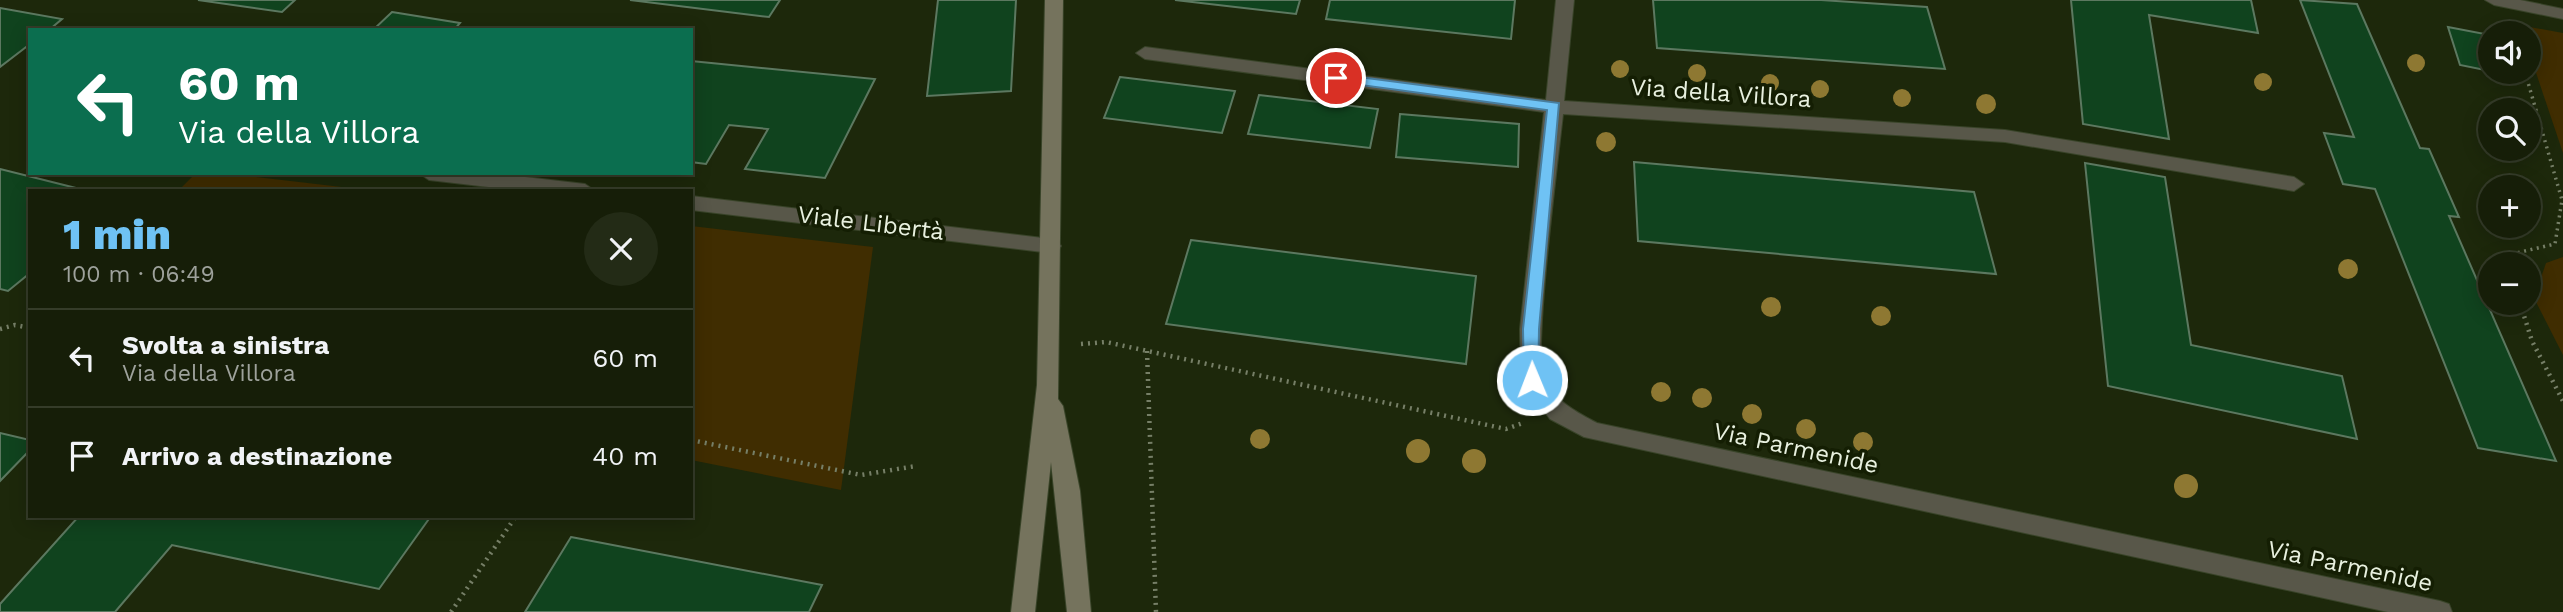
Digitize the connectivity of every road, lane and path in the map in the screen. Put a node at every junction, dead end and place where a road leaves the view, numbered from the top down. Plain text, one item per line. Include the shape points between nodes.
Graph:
1 (1054, 0) edge
2 (1565, 0) edge
3 (2494, 0) edge
4 (2563, 14) edge
5 (1145, 53) dead end
6 (2528, 84) edge
7 (1554, 107) junction
8 (446, 175) edge
9 (2294, 184) dead end
10 (568, 189) edge
11 (693, 203) edge
12 (1051, 246) junction
13 (2520, 252) edge
14 (2523, 315) edge
15 (28, 328) edge
16 (0, 329) edge
17 (1048, 346) junction
18 (1147, 351) junction
19 (1048, 385) junction
20 (2563, 401) edge
21 (1558, 413) junction
22 (693, 440) edge
23 (916, 466) dead end
24 (515, 518) edge
25 (451, 612) edge
26 (1023, 612) edge
27 (1079, 612) edge
28 (1156, 612) edge
29 (2440, 612) edge

1 - 12 main road
2 - 7 street, Via Parmenide
3 - 4 street
5 - 7 street, Via della Villora
6 - 13 path via 2562,200 2555,244
7 - 9 street, Via della Villora via 2005,136
7 - 21 street, Via Parmenide via 1531,329 1532,380
8 - 10 street
11 - 12 street, Viale Libertà
12 - 17 main road
14 - 20 path
15 - 16 path
17 - 18 path via 1106,342
17 - 19 main road
18 - 21 path via 1506,429
18 - 28 path
19 - 26 main road
19 - 27 main road via 1068,491
21 - 29 street, Via Parmenide via 1592,431
22 - 23 path via 861,475
24 - 25 path

